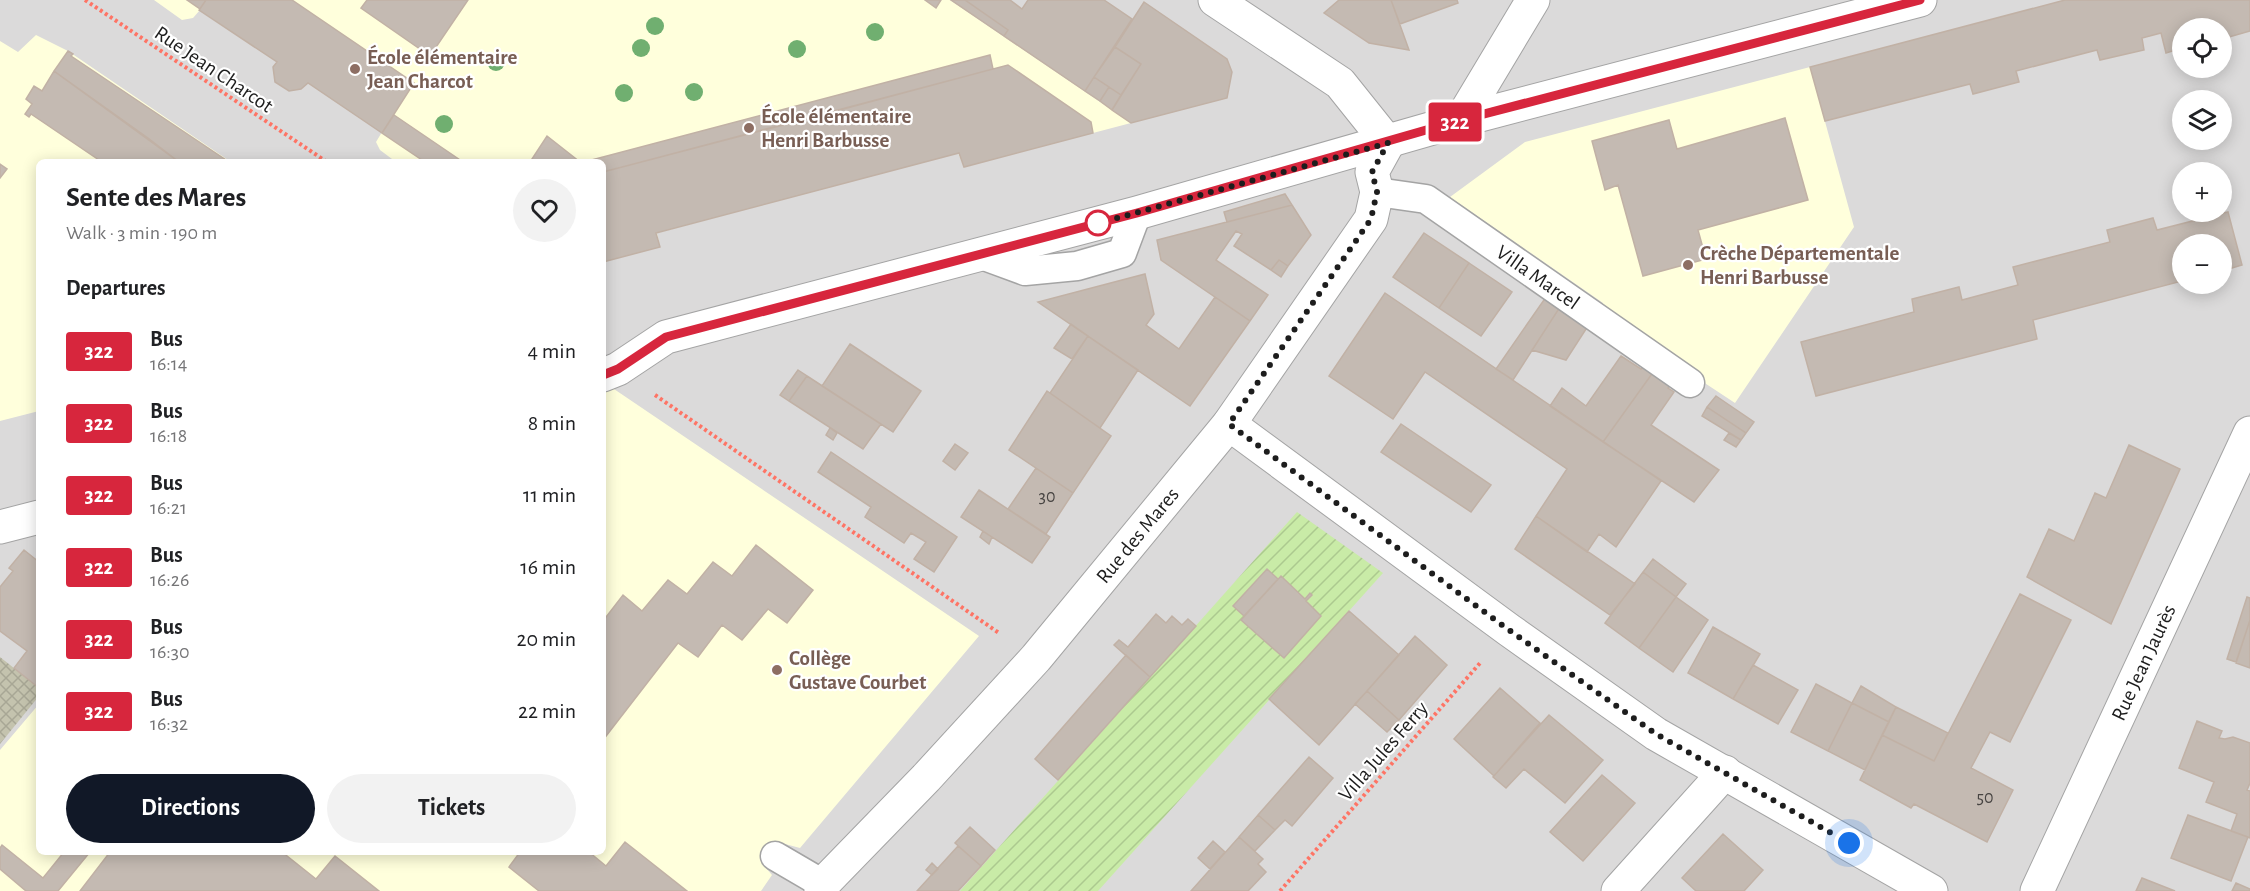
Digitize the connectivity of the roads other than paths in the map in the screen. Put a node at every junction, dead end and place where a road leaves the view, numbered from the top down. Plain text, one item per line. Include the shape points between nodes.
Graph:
1 (1215, 0) edge
2 (1533, 0) edge
3 (1920, 0) edge
4 (1461, 120) junction
5 (1388, 143) junction
6 (1377, 192) junction
7 (610, 372) edge
8 (1690, 383) dead end
9 (1229, 424) junction
10 (2250, 433) edge
11 (2242, 474) edge
12 (36, 518) edge
13 (0, 527) edge
14 (1725, 772) junction
15 (775, 856) dead end
16 (822, 887) edge
17 (1617, 891) edge
18 (1931, 891) edge
19 (2037, 891) edge

1 - 5 street via 1340,83
2 - 4 street
3 - 4 street
4 - 5 street
5 - 6 street, Rue des Mares via 1372,172
5 - 7 street via 666,337
6 - 8 lane, Villa Marcel via 1426,199
6 - 9 street, Rue des Mares via 1371,219
9 - 14 street via 1656,734
9 - 16 street, Rue des Mares via 1036,658
10 - 11 street, Rue Jean Jaurès
11 - 19 street, Rue Jean Jaurès
12 - 13 street
14 - 17 street
14 - 18 street
15 - 16 lane

